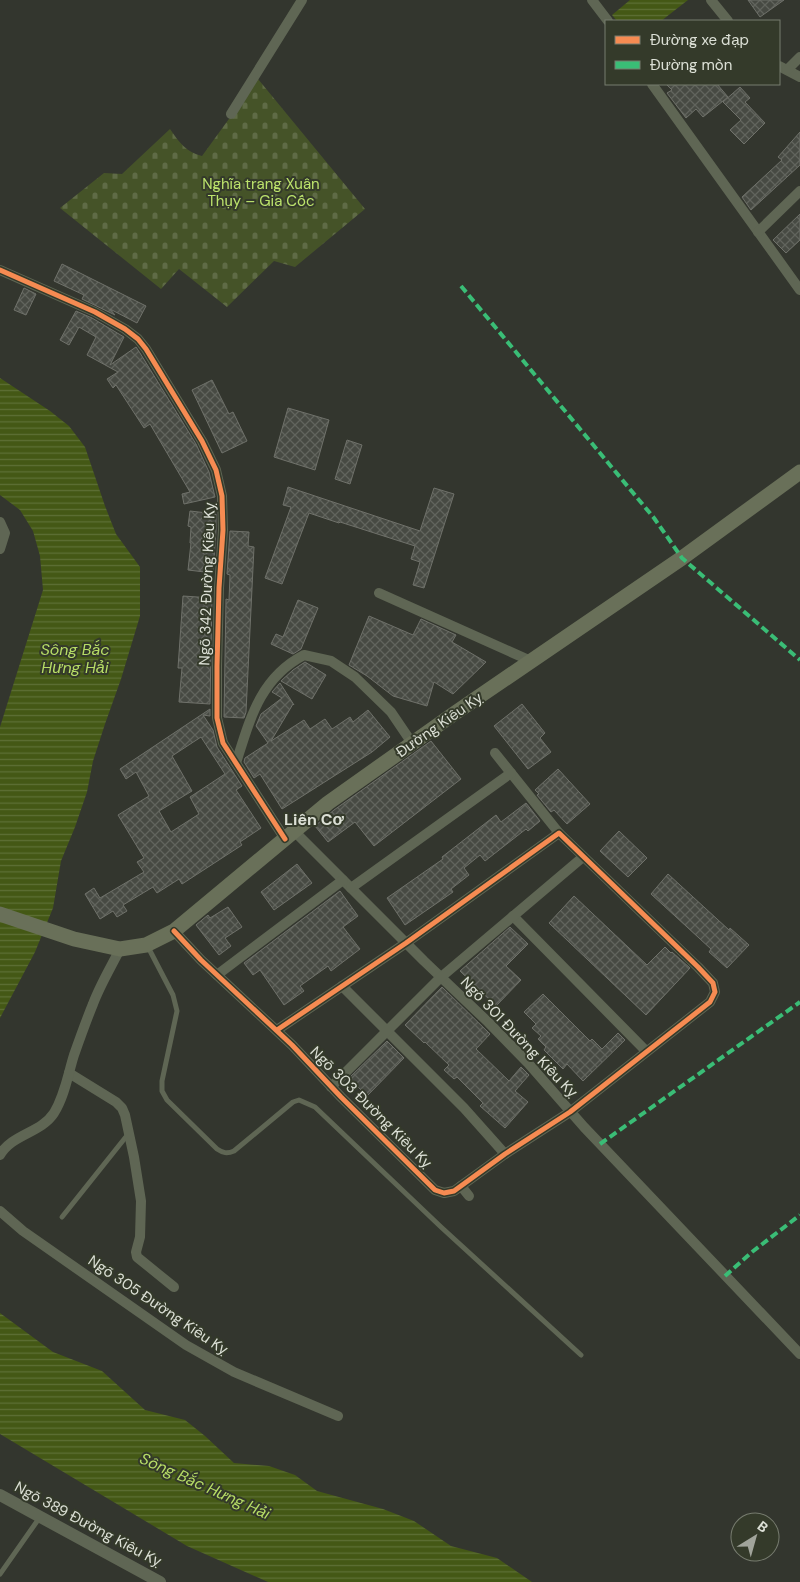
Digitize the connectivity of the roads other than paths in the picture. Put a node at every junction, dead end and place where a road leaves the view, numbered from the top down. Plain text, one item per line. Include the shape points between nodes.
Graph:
1 (302, 0) edge
2 (592, 0) edge
3 (711, 0) edge
4 (607, 20) edge
5 (727, 20) edge
6 (800, 57) edge
7 (783, 68) edge
8 (800, 77) edge
9 (653, 85) edge
10 (231, 114) dead end
11 (800, 191) edge
12 (758, 232) junction
13 (0, 270) edge
14 (800, 290) edge
15 (800, 472) edge
16 (0, 522) edge
17 (0, 549) edge
18 (379, 593) dead end
19 (531, 661) junction
20 (412, 743) junction
21 (495, 753) dead end
22 (236, 763) junction
23 (511, 774) junction
24 (559, 833) junction
25 (290, 835) junction
26 (583, 857) junction
27 (343, 880) junction
28 (351, 888) junction
29 (0, 914) edge
30 (513, 916) junction
31 (174, 931) junction
32 (406, 943) junction
33 (146, 945) junction
34 (120, 949) junction
35 (217, 975) junction
36 (440, 978) junction
37 (342, 986) junction
38 (277, 1030) junction
39 (387, 1032) junction
40 (646, 1051) junction
41 (69, 1073) junction
42 (331, 1087) junction
43 (570, 1112) junction
44 (129, 1133) junction
45 (505, 1154) junction
46 (0, 1155) edge
47 (461, 1186) junction
48 (469, 1196) dead end
49 (0, 1211) edge
50 (62, 1217) dead end
51 (174, 1286) dead end
52 (800, 1354) edge
53 (581, 1355) dead end
54 (338, 1416) dead end
55 (0, 1495) edge
56 (40, 1517) junction
57 (0, 1574) edge
58 (160, 1582) edge

1 - 10 street
2 - 4 street
3 - 5 street
6 - 7 street
7 - 8 street
9 - 12 street
11 - 12 street
12 - 14 street
13 - 22 street, Ngõ 342 Đường Kiêu Kỵ via 95,312 125,328 138,340 202,441 216,470 222,496 223,530 217,718 223,743
15 - 19 main road, Đường Kiêu Kỵ via 682,558
16 - 17 street via 5,533
18 - 19 street
19 - 20 main road, Đường Kiêu Kỵ
20 - 22 street via 391,712 362,682 331,661 304,655 290,662 258,701
20 - 25 main road, Đường Kiêu Kỵ via 328,803
21 - 23 street
22 - 25 street, Ngõ 342 Đường Kiêu Kỵ
23 - 24 street
23 - 28 street
24 - 26 street
24 - 32 street
25 - 27 street, Ngõ 301 Đường Kiêu Kỵ
25 - 31 main road, Đường Kiêu Kỵ
26 - 30 street
26 - 40 street, Ngõ 303 Đường Kiêu Kỵ via 713,984 715,992 710,1002
27 - 28 street, Ngõ 301 Đường Kiêu Kỵ
27 - 35 street
28 - 32 street, Ngõ 301 Đường Kiêu Kỵ
29 - 34 main road, Đường Kiêu Kỵ via 74,939
30 - 36 street
30 - 40 street
31 - 33 main road, Đường Kiêu Kỵ
31 - 35 street, Ngõ 303 Đường Kiêu Kỵ
32 - 36 street, Ngõ 301 Đường Kiêu Kỵ
32 - 37 street
33 - 34 main road, Đường Kiêu Kỵ
33 - 53 lane via 178,1011 162,1091 167,1100 217,1149 228,1154 234,1151 293,1102 300,1100 314,1107
34 - 41 street via 92,1004
35 - 38 street, Ngõ 303 Đường Kiêu Kỵ
36 - 39 street
36 - 43 street, Ngõ 301 Đường Kiêu Kỵ via 528,1063
37 - 38 street
37 - 39 street
38 - 42 street, Ngõ 303 Đường Kiêu Kỵ
39 - 42 street
39 - 45 street via 464,1108
40 - 43 street, Ngõ 303 Đường Kiêu Kỵ
41 - 44 street via 116,1102 122,1108
41 - 46 street via 54,1112 46,1122 15,1139
42 - 47 street, Ngõ 303 Đường Kiêu Kỵ via 436,1190 449,1192
43 - 45 street, Ngõ 303 Đường Kiêu Kỵ
43 - 52 street, Ngõ 301 Đường Kiêu Kỵ
44 - 50 lane
44 - 51 street via 141,1201 140,1237 136,1252
45 - 47 street, Ngõ 303 Đường Kiêu Kỵ
47 - 48 street
49 - 54 street, Ngõ 305 Đường Kiêu Kỵ via 23,1231 186,1345 234,1372
55 - 56 street, Ngõ 389 Đường Kiêu Kỵ
56 - 57 lane
56 - 58 street, Ngõ 389 Đường Kiêu Kỵ

